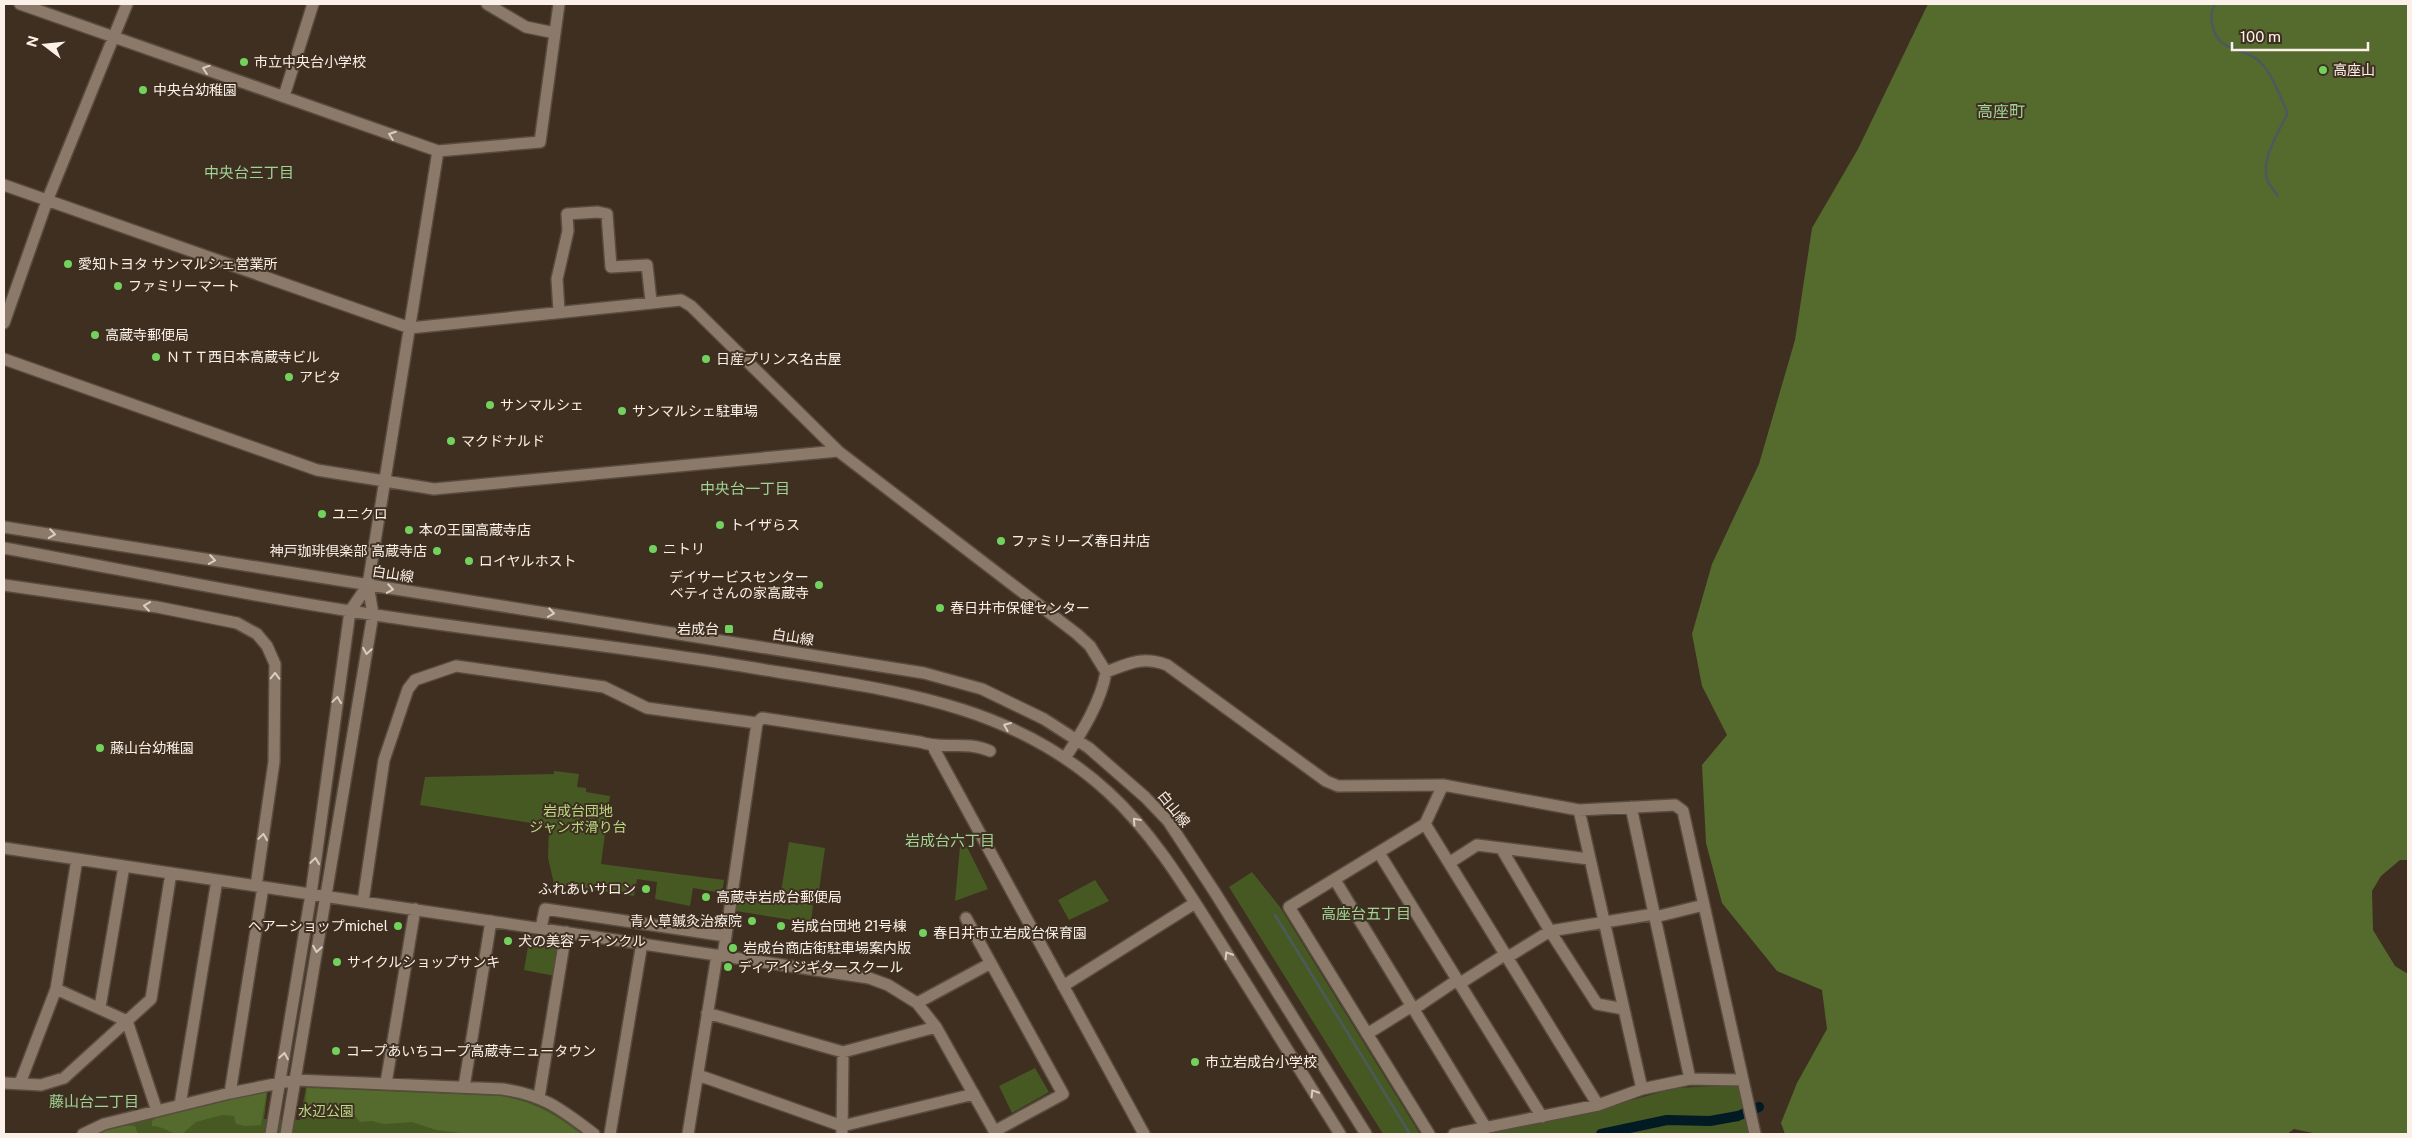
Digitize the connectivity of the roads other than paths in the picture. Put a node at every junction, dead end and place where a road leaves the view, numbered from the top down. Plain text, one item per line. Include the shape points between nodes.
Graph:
1 (20, 4) edge
2 (127, 4) edge
3 (313, 4) edge
4 (487, 4) edge
5 (559, 4) edge
6 (48, 8) edge
7 (505, 9) edge
8 (555, 33) junction
9 (114, 36) junction
10 (284, 96) junction
11 (438, 151) junction
12 (4, 186) edge
13 (47, 200) junction
14 (651, 301) junction
15 (559, 311) junction
16 (4, 323) edge
17 (410, 328) junction
18 (4, 359) edge
19 (838, 451) junction
20 (386, 481) junction
21 (4, 527) edge
22 (4, 548) edge
23 (4, 584) edge
24 (368, 585) junction
25 (350, 611) junction
26 (373, 614) junction
27 (1106, 672) junction
28 (757, 724) junction
29 (1078, 739) junction
30 (933, 747) junction
31 (990, 752) dead end
32 (1066, 758) junction
33 (1443, 785) junction
34 (1631, 807) junction
35 (1579, 810) junction
36 (1425, 824) junction
37 (4, 848) edge
38 (1501, 848) junction
39 (1379, 853) junction
40 (78, 859) junction
41 (1589, 859) junction
42 (1449, 863) junction
43 (124, 866) junction
44 (171, 873) junction
45 (217, 880) junction
46 (1335, 880) junction
47 (259, 886) junction
48 (311, 894) junction
49 (326, 896) junction
50 (363, 902) junction
51 (1195, 903) junction
52 (1704, 905) junction
53 (415, 909) junction
54 (1654, 915) junction
55 (966, 918) dead end
56 (491, 921) junction
57 (1604, 923) junction
58 (541, 928) junction
59 (1550, 931) junction
60 (566, 932) junction
61 (726, 936) junction
62 (642, 943) junction
63 (720, 955) junction
64 (1507, 955) junction
65 (992, 963) junction
66 (1458, 982) junction
67 (1063, 986) junction
68 (56, 989) junction
69 (917, 1003) junction
70 (1413, 1007) junction
71 (100, 1008) junction
72 (1624, 1008) junction
73 (707, 1014) junction
74 (128, 1021) junction
75 (936, 1026) junction
76 (1367, 1034) junction
77 (843, 1052) junction
78 (698, 1075) junction
79 (1690, 1079) junction
80 (296, 1080) junction
81 (1743, 1080) junction
82 (280, 1082) junction
83 (4, 1083) edge
84 (20, 1083) junction
85 (386, 1083) junction
86 (464, 1087) junction
87 (1642, 1089) junction
88 (230, 1093) junction
89 (974, 1094) junction
90 (540, 1097) junction
91 (180, 1105) junction
92 (1598, 1105) junction
93 (156, 1111) junction
94 (1542, 1116) junction
95 (1486, 1128) junction
96 (842, 1130) edge
97 (995, 1133) edge
98 (83, 1134) edge
99 (271, 1134) edge
100 (286, 1134) edge
101 (594, 1134) edge
102 (610, 1134) edge
103 (688, 1134) edge
104 (1144, 1134) edge
105 (1340, 1134) edge
106 (1366, 1134) edge
107 (1428, 1134) edge
108 (1454, 1134) edge
109 (1755, 1134) edge

1 - 6 street
2 - 9 street
3 - 10 street
4 - 7 street
5 - 8 street
6 - 9 street
7 - 8 street via 526,27
8 - 11 street via 540,142
10 -> 9 street
9 - 13 street
11 -> 10 street
11 - 17 street
12 - 13 street
13 - 16 street
13 - 17 street
14 - 15 street
14 - 15 street via 647,265 611,267 606,214 567,214 568,231 557,279
14 - 19 street via 681,300 692,306
15 - 17 street
17 - 20 street
18 - 20 street via 317,470
19 - 20 street via 434,489
19 - 27 street via 1077,634 1090,646
20 - 24 street
21 -> 24 street, 白山線
22 - 25 street
47 -> 23 street via 274,762 275,664 257,634 237,623
24 - 25 street
24 - 26 street
24 -> 29 street, 白山線 via 924,673 1017,704
25 - 26 street
48 -> 25 street
32 -> 26 street via 1007,725 918,696 715,662
26 -> 49 street
27 - 29 street via 1103,688
27 - 33 street via 1137,660 1167,665 1326,781 1338,786
28 - 30 street via 762,718 920,742
28 - 50 street via 647,708 604,687 456,666 415,680 408,689 384,760
28 - 61 street
29 - 32 street
29 - 106 street, 白山線 via 1121,774 1168,821
30 - 31 street via 949,744
30 - 67 street
51 -> 32 street via 1147,833 1108,792
33 - 35 street
33 - 36 street
34 - 35 street
34 - 52 street via 1675,806 1683,811
34 - 54 street
35 - 41 street
36 - 39 street
36 - 42 street
37 - 40 street
38 - 41 street
38 - 42 street via 1477,845
38 - 59 street
39 - 46 street
39 - 66 street
40 - 43 street
40 - 68 street
41 - 57 street
42 - 64 street
43 - 44 street
43 - 71 street
44 - 45 street
44 - 74 street via 151,999
45 - 47 street
45 - 91 street
46 - 70 street
46 - 76 street via 1289,907
47 - 48 street
47 - 88 street
48 - 49 street
82 -> 48 street
49 - 50 street
49 -> 80 street
50 - 53 street
51 - 67 street
105 -> 51 street
52 - 54 street
52 - 81 street
53 - 56 street
53 - 85 street
54 - 57 street
54 - 79 street
55 - 65 street
56 - 58 street
56 - 86 street
57 - 59 street
57 - 72 street
58 - 60 street
58 - 61 street via 545,909
59 - 64 street
59 - 72 street via 1597,1004
60 - 62 street
60 - 90 street
61 - 63 street
62 - 63 street
62 - 102 street
63 - 69 street via 869,978 888,985
63 - 73 street
64 - 66 street
64 - 92 street
65 - 69 street
65 - 97 street via 1063,1094
66 - 70 street
66 - 94 street
67 - 104 street
68 - 71 street
68 - 84 street
69 - 75 street
70 - 76 street
70 - 95 street
71 - 74 street
72 - 87 street
73 - 77 street
73 - 78 street
74 - 84 street via 64,1078 41,1085
74 - 93 street
75 - 77 street
75 - 89 street
76 - 107 street
77 - 96 street
78 - 96 street
78 - 103 street
79 - 81 street
79 - 87 street
80 - 82 street
80 - 85 street
80 - 100 street
81 - 109 street
82 - 88 street
82 - 99 street
83 - 84 street
85 - 86 street
86 - 90 street via 502,1088
87 - 92 street
88 - 91 street
89 - 96 street
89 - 97 street
90 - 101 street
91 - 93 street
92 - 94 street
93 - 98 street via 104,1124
94 - 95 street
95 - 108 street

